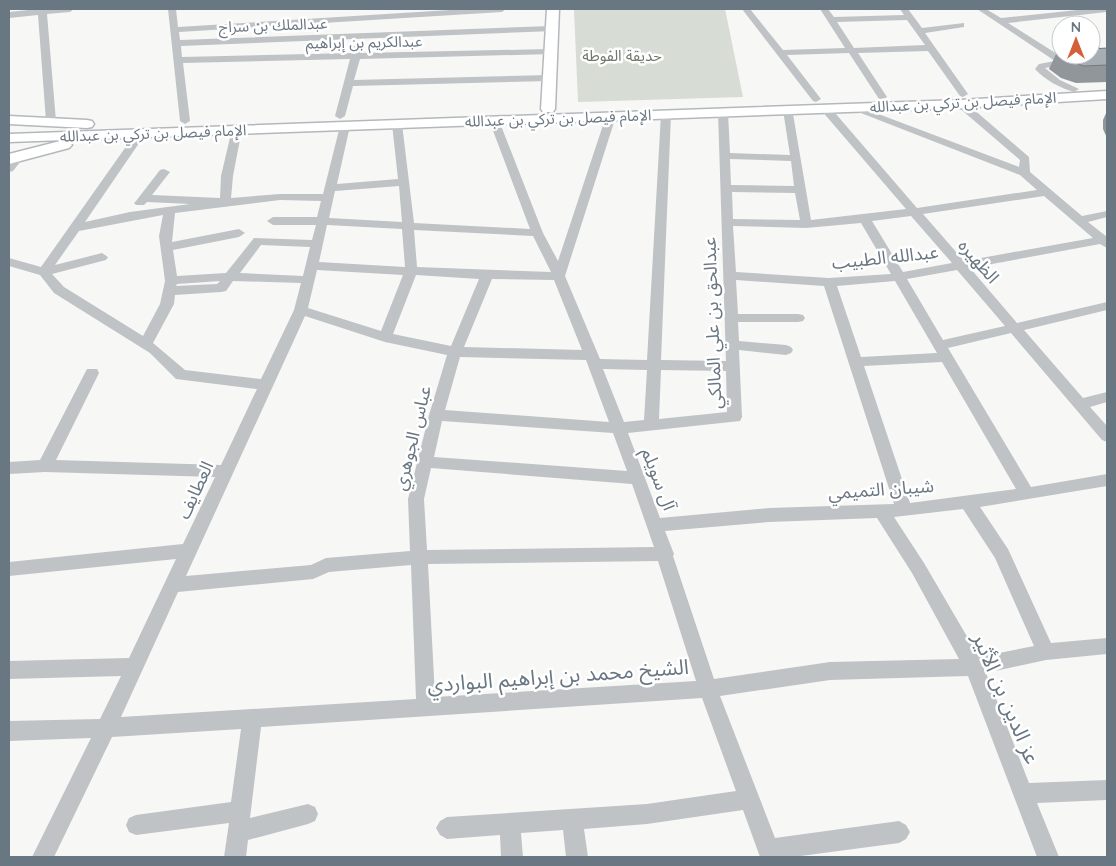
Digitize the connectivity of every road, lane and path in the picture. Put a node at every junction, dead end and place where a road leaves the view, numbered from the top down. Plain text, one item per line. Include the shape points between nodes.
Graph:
1 (70, 9) edge
2 (172, 9) edge
3 (502, 9) edge
4 (746, 9) edge
5 (824, 9) edge
6 (904, 9) edge
7 (981, 9) edge
8 (42, 10) edge
9 (1096, 10) edge
10 (1107, 10) edge
11 (370, 12) edge
12 (9, 15) edge
13 (557, 16) edge
14 (1047, 16) junction
15 (910, 17) junction
16 (1107, 18) edge
17 (1051, 19) edge
18 (831, 20) junction
19 (1001, 22) junction
20 (961, 24) dead end
21 (174, 30) junction
22 (921, 31) junction
23 (362, 35) junction
24 (176, 43) junction
25 (932, 48) junction
26 (851, 50) junction
27 (550, 52) junction
28 (779, 53) junction
29 (1051, 54) edge
30 (354, 56) junction
31 (178, 60) junction
32 (564, 60) dead end
33 (1051, 64) edge
34 (549, 78) junction
35 (348, 83) junction
36 (1107, 88) edge
37 (1074, 89) junction
38 (1107, 95) edge
39 (882, 97) junction
40 (962, 99) junction
41 (821, 104) junction
42 (548, 108) junction
43 (853, 108) junction
44 (788, 110) junction
45 (723, 112) junction
46 (666, 114) junction
47 (611, 116) junction
48 (9, 120) edge
49 (52, 120) junction
50 (494, 120) junction
51 (185, 121) junction
52 (342, 121) junction
53 (87, 124) junction
54 (397, 124) junction
55 (9, 126) edge
56 (237, 130) junction
57 (137, 133) junction
58 (9, 138) edge
59 (726, 156) junction
60 (14, 158) edge
61 (796, 158) junction
62 (9, 169) edge
63 (164, 172) dead end
64 (1024, 173) junction
65 (404, 182) junction
66 (726, 188) junction
67 (800, 190) junction
68 (1048, 192) junction
69 (329, 193) junction
70 (144, 198) junction
71 (226, 202) junction
72 (169, 211) junction
73 (913, 211) junction
74 (1107, 214) edge
75 (130, 216) junction
76 (865, 220) junction
77 (1082, 220) junction
78 (273, 221) dead end
79 (322, 221) junction
80 (727, 222) junction
81 (806, 224) junction
82 (407, 226) junction
83 (75, 228) junction
84 (239, 233) dead end
85 (537, 233) junction
86 (1106, 242) edge
87 (316, 244) junction
88 (167, 247) junction
89 (102, 257) dead end
90 (9, 262) edge
91 (961, 266) junction
92 (411, 271) junction
93 (44, 272) junction
94 (310, 273) junction
95 (487, 275) junction
96 (559, 276) junction
97 (728, 276) junction
98 (231, 277) junction
99 (898, 278) junction
100 (829, 282) junction
101 (170, 286) junction
102 (1107, 306) edge
103 (300, 310) junction
104 (730, 318) junction
105 (798, 318) dead end
106 (1015, 329) junction
107 (386, 337) junction
108 (146, 344) junction
109 (732, 345) junction
110 (786, 350) dead end
111 (943, 351) junction
112 (455, 352) junction
113 (593, 360) junction
114 (856, 362) junction
115 (654, 366) junction
116 (733, 366) junction
117 (92, 373) dead end
118 (266, 385) junction
119 (1107, 397) edge
120 (1080, 404) junction
121 (436, 415) junction
122 (651, 425) junction
123 (619, 428) junction
124 (1107, 436) edge
125 (425, 462) junction
126 (45, 466) junction
127 (9, 468) edge
128 (226, 471) junction
129 (638, 478) junction
130 (1107, 480) edge
131 (1027, 494) junction
132 (967, 501) junction
133 (904, 510) junction
134 (881, 511) junction
135 (655, 525) junction
136 (188, 551) junction
137 (666, 554) junction
138 (419, 557) junction
139 (9, 569) edge
140 (173, 585) junction
141 (1107, 646) edge
142 (1046, 652) junction
143 (134, 667) junction
144 (974, 667) junction
145 (9, 670) edge
146 (708, 689) junction
147 (426, 707) junction
148 (252, 718) junction
149 (106, 728) junction
150 (9, 731) edge
151 (1107, 790) edge
152 (1023, 793) junction
153 (750, 799) junction
154 (240, 811) junction
155 (308, 814) dead end
156 (572, 819) junction
157 (136, 824) dead end
158 (510, 824) junction
159 (447, 828) dead end
160 (238, 832) junction
161 (899, 832) dead end
162 (769, 854) edge
163 (43, 857) edge
164 (236, 857) edge
165 (512, 857) edge
166 (577, 857) edge
167 (1048, 857) edge

1 - 8 street
2 - 21 street
3 - 11 street
4 - 28 street, الظهيره
5 - 18 street
6 - 15 street
7 - 19 street
8 - 12 street
8 - 49 street
9 - 10 street
9 - 14 street
9 - 16 street
11 - 21 street
11 - 23 street, العطايف
13 - 23 street, عبدالملك بن سراج
13 - 27 main road
13 - 32 main road
14 - 17 street
14 - 19 street
15 - 18 street
15 - 22 street
18 - 26 street
19 - 29 street
20 - 22 street
21 - 24 street
22 - 25 street
23 - 24 street, عبدالملك بن سراج
23 - 30 street, العطايف
24 - 31 street
25 - 26 street
25 - 40 street
26 - 28 street
26 - 39 street
27 - 30 street, عبدالكريم بن إبراهيم
27 - 34 main road
28 - 41 street, الظهيره
30 - 31 street, عبدالكريم بن إبراهيم
30 - 35 street, العطايف
31 - 51 street
33 - 37 street via 1040,69
34 - 35 street
34 - 42 main road
35 - 52 street, العطايف
36 - 37 main road, الإمام فيصل بن تركي بن عبدالله
37 - 40 main road, الإمام فيصل بن تركي بن عبدالله
38 - 40 main road, الإمام فيصل بن تركي بن عبدالله
39 - 40 main road, الإمام فيصل بن تركي بن عبدالله
39 - 41 main road, الإمام فيصل بن تركي بن عبدالله
40 - 43 main road, الإمام فيصل بن تركي بن عبدالله
40 - 64 street via 1025,158
41 - 42 main road, الإمام فيصل بن تركي بن عبدالله
41 - 43 main road, الإمام فيصل بن تركي بن عبدالله
41 - 44 main road, الإمام فيصل بن تركي بن عبدالله
41 - 73 street, الظهيره
42 - 52 main road, الإمام فيصل بن تركي بن عبدالله
43 - 64 street
44 - 45 main road, الإمام فيصل بن تركي بن عبدالله
44 - 61 street
45 - 46 main road, الإمام فيصل بن تركي بن عبدالله
45 - 59 street, عبدالحق بن علي المالكي
46 - 47 main road, الإمام فيصل بن تركي بن عبدالله
46 - 115 street
47 - 50 main road, الإمام فيصل بن تركي بن عبدالله
47 - 96 street
48 - 49 main road
49 - 53 main road
50 - 54 main road, الإمام فيصل بن تركي بن عبدالله
50 - 85 street, آل سويلم
51 - 52 main road, الإمام فيصل بن تركي بن عبدالله
51 - 53 main road, الإمام فيصل بن تركي بن عبدالله
52 - 54 main road, الإمام فيصل بن تركي بن عبدالله
52 - 56 main road, الإمام فيصل بن تركي بن عبدالله
52 - 69 street, العطايف
53 - 55 main road, الإمام فيصل بن تركي بن عبدالله
54 - 65 street
56 - 57 main road, الإمام فيصل بن تركي بن عبدالله
56 - 71 street via 227,176
57 - 58 main road, الإمام فيصل بن تركي بن عبدالله
57 - 60 main road via 63,145
57 - 83 street
59 - 61 street
59 - 66 street, عبدالحق بن علي المالكي
60 - 62 street
61 - 67 street
63 - 70 street
64 - 68 street
65 - 69 street
65 - 82 street
66 - 67 street
66 - 80 street, عبدالحق بن علي المالكي
67 - 81 street
68 - 73 street
68 - 77 street
69 - 71 street
69 - 79 street, العطايف
70 - 71 street
70 - 75 street
71 - 72 street
72 - 75 street
72 - 88 street via 165,236
73 - 76 street
73 - 91 street, الظهيره
74 - 77 street
75 - 83 street
76 - 81 street
76 - 99 street
77 - 86 street
78 - 79 street
79 - 82 street
79 - 87 street, العطايف
80 - 81 street
80 - 97 street, عبدالحق بن علي المالكي
82 - 85 street
82 - 92 street
83 - 93 street
84 - 88 street
85 - 96 street, آل سويلم
86 - 91 street, عبدالله الطبيب
87 - 94 street, العطايف
87 - 98 street via 258,242
88 - 101 street
89 - 93 street
90 - 93 street
91 - 99 street, عبدالله الطبيب
91 - 106 street, الظهيره
92 - 94 street
92 - 95 street
92 - 107 street
93 - 108 street via 60,290
94 - 98 street
94 - 103 street, العطايف
95 - 96 street
95 - 112 street, عباس الجوهري
96 - 113 street, آل سويلم
97 - 100 street, عبدالله الطبيب
97 - 104 street, عبدالحق بن علي المالكي
98 - 101 street via 222,288
99 - 100 street, عبدالله الطبيب
99 - 111 street
100 - 114 street
101 - 108 street via 167,304
102 - 106 street
103 - 107 street
103 - 118 street, العطايف
104 - 105 street
104 - 109 street, عبدالحق بن علي المالكي
106 - 111 street
106 - 120 street, الظهيره
107 - 112 street
108 - 118 street via 181,375
109 - 110 street
109 - 116 street, عبدالحق بن علي المالكي
111 - 114 street
111 - 131 street
112 - 113 street
112 - 121 street, عباس الجوهري
113 - 115 street
113 - 123 street, آل سويلم
114 - 133 street
115 - 116 street
115 - 122 street
116 - 122 street, عبدالحق بن علي المالكي via 735,416
117 - 126 street
118 - 128 street, العطايف
119 - 120 street
120 - 124 street, الظهيره
121 - 123 street, عبدالحق بن علي المالكي
121 - 125 street, عباس الجوهري
122 - 123 street, عبدالحق بن علي المالكي
123 - 129 street, آل سويلم
125 - 129 street
125 - 138 street, عباس الجوهري via 416,499
126 - 127 street
126 - 128 street
128 - 136 street, العطايف
129 - 135 street, آل سويلم
130 - 131 street, شيبان التميمي
131 - 132 street, شيبان التميمي
132 - 133 street, شيبان التميمي
132 - 142 street via 1002,554
133 - 134 street, شيبان التميمي
134 - 135 street, شيبان التميمي via 769,515
134 - 144 street, عز الدين بن الأثير via 918,568
135 - 137 street, آل سويلم
136 - 139 street
136 - 140 street, العطايف
137 - 138 street
137 - 146 street, آل سويلم
138 - 140 street via 326,565 313,572
138 - 147 street, عباس الجوهري
140 - 143 street, العطايف
141 - 142 street, الشيخ محمد بن إبراهيم البواردي
142 - 144 street, الشيخ محمد بن إبراهيم البواردي
143 - 145 street
143 - 149 street, العطايف
144 - 146 street, الشيخ محمد بن إبراهيم البواردي via 830,671
144 - 152 street, عز الدين بن الأثير
146 - 147 street, الشيخ محمد بن إبراهيم البواردي
146 - 153 street, آل سويلم
147 - 148 street, الشيخ محمد بن إبراهيم البواردي
148 - 149 street, الشيخ محمد بن إبراهيم البواردي
148 - 154 street
149 - 150 street, الشيخ محمد بن إبراهيم البواردي
149 - 163 street, العطايف
151 - 152 street
152 - 167 street, عز الدين بن الأثير
153 - 156 street via 647,814
153 - 162 street, آل سويلم
154 - 157 street
154 - 160 street
155 - 160 street
156 - 158 street
156 - 166 street
158 - 159 street
158 - 165 street
160 - 164 street
161 - 162 street

